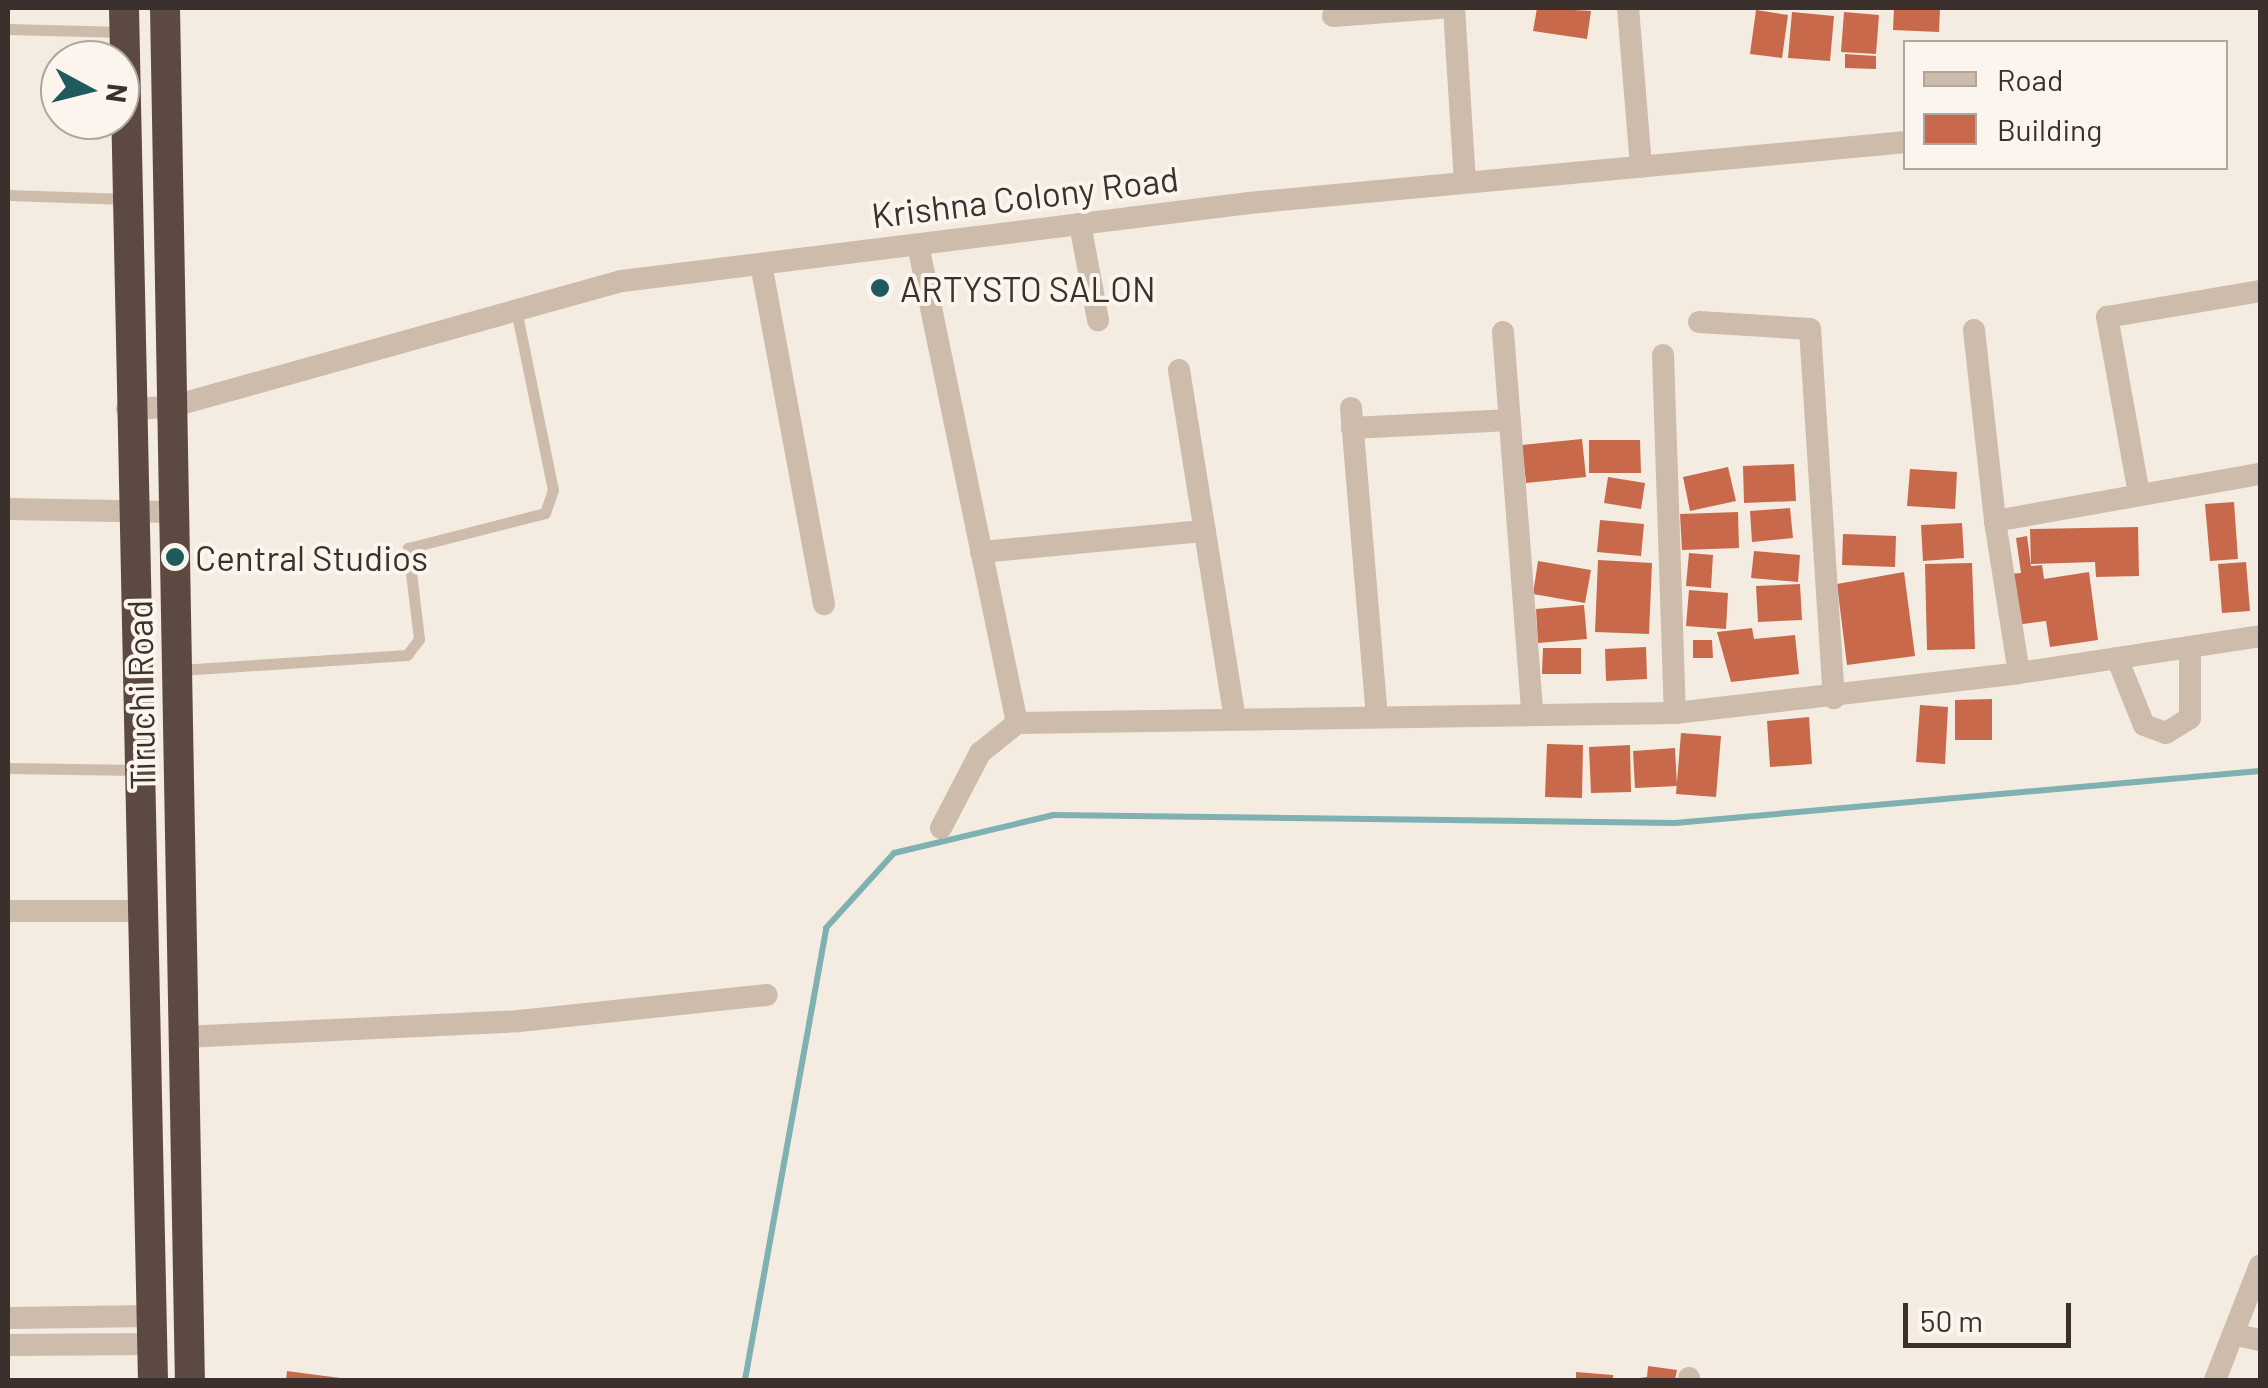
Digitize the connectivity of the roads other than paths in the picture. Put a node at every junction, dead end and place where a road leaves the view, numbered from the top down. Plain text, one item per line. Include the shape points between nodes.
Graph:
1 (165, 8) edge
2 (1438, 8) edge
3 (1454, 8) edge
4 (1628, 8) edge
5 (1333, 16) dead end
6 (124, 20) edge
7 (8, 29) edge
8 (1903, 142) edge
9 (1641, 166) junction
10 (1465, 182) junction
11 (8, 196) edge
12 (126, 199) junction
13 (1080, 224) junction
14 (918, 245) junction
15 (760, 264) junction
16 (2260, 291) edge
17 (516, 310) junction
18 (1098, 320) dead end
19 (1699, 322) dead end
20 (1974, 330) dead end
21 (1503, 332) dead end
22 (1663, 354) dead end
23 (1180, 370) dead end
24 (170, 407) junction
25 (128, 409) junction
26 (1510, 420) junction
27 (2260, 474) edge
28 (2140, 494) junction
29 (8, 509) edge
30 (174, 512) junction
31 (130, 513) junction
32 (1995, 521) junction
33 (1205, 530) junction
34 (981, 552) junction
35 (824, 604) dead end
36 (2260, 636) edge
37 (2190, 647) junction
38 (2118, 658) junction
39 (177, 670) junction
40 (2019, 674) junction
41 (1834, 698) junction
42 (1532, 709) junction
43 (1675, 712) junction
44 (1378, 715) junction
45 (1234, 718) junction
46 (1016, 723) junction
47 (8, 768) edge
48 (142, 770) junction
49 (941, 828) dead end
50 (8, 910) edge
51 (147, 911) junction
52 (767, 996) dead end
53 (184, 1037) junction
54 (2260, 1265) edge
55 (8, 1318) edge
56 (153, 1330) junction
57 (2233, 1334) junction
58 (2260, 1340) edge
59 (8, 1345) edge
60 (154, 1380) edge
61 (190, 1380) edge
62 (2215, 1380) edge

1 - 24 highway, Tiruchi Road
2 - 5 street
3 - 10 street
4 - 9 street
6 - 7 lane
6 - 12 highway
8 - 9 street, Krishna Colony Road
9 - 10 street, Krishna Colony Road
10 - 13 street, Krishna Colony Road
11 - 12 lane
12 - 25 highway
13 - 14 street, Krishna Colony Road
13 - 18 street
14 - 15 street, Krishna Colony Road
14 - 34 street
15 - 17 street, Krishna Colony Road via 622,281
15 - 35 street
16 - 28 street via 2106,317
17 - 24 street, Krishna Colony Road
17 - 39 lane via 552,490 544,513 408,548 419,639 407,656
19 - 41 street via 1810,328
20 - 32 street
21 - 26 street
22 - 43 street
23 - 33 street
24 - 25 street, Krishna Colony Road
24 - 30 highway, Tiruchi Road
25 - 31 highway
26 - 42 street
26 - 44 street via 1351,418
27 - 28 street
28 - 32 street
29 - 31 street
30 - 31 street
30 - 39 highway, Tiruchi Road
31 - 48 highway
32 - 40 street
33 - 34 street
33 - 45 street
34 - 46 street
36 - 37 street
37 - 38 street
37 - 38 street via 2190,718 2166,733 2144,725
38 - 40 street
39 - 53 highway, Tiruchi Road
40 - 41 street
41 - 43 street
42 - 43 street
42 - 44 street
44 - 45 street
45 - 46 street
46 - 49 street via 980,753
47 - 48 lane
48 - 51 highway
50 - 51 street
51 - 56 highway
52 - 53 street via 518,1021
53 - 61 highway, Tiruchi Road
54 - 57 street
55 - 56 street
56 - 59 street
56 - 60 highway
57 - 58 street
57 - 62 street

